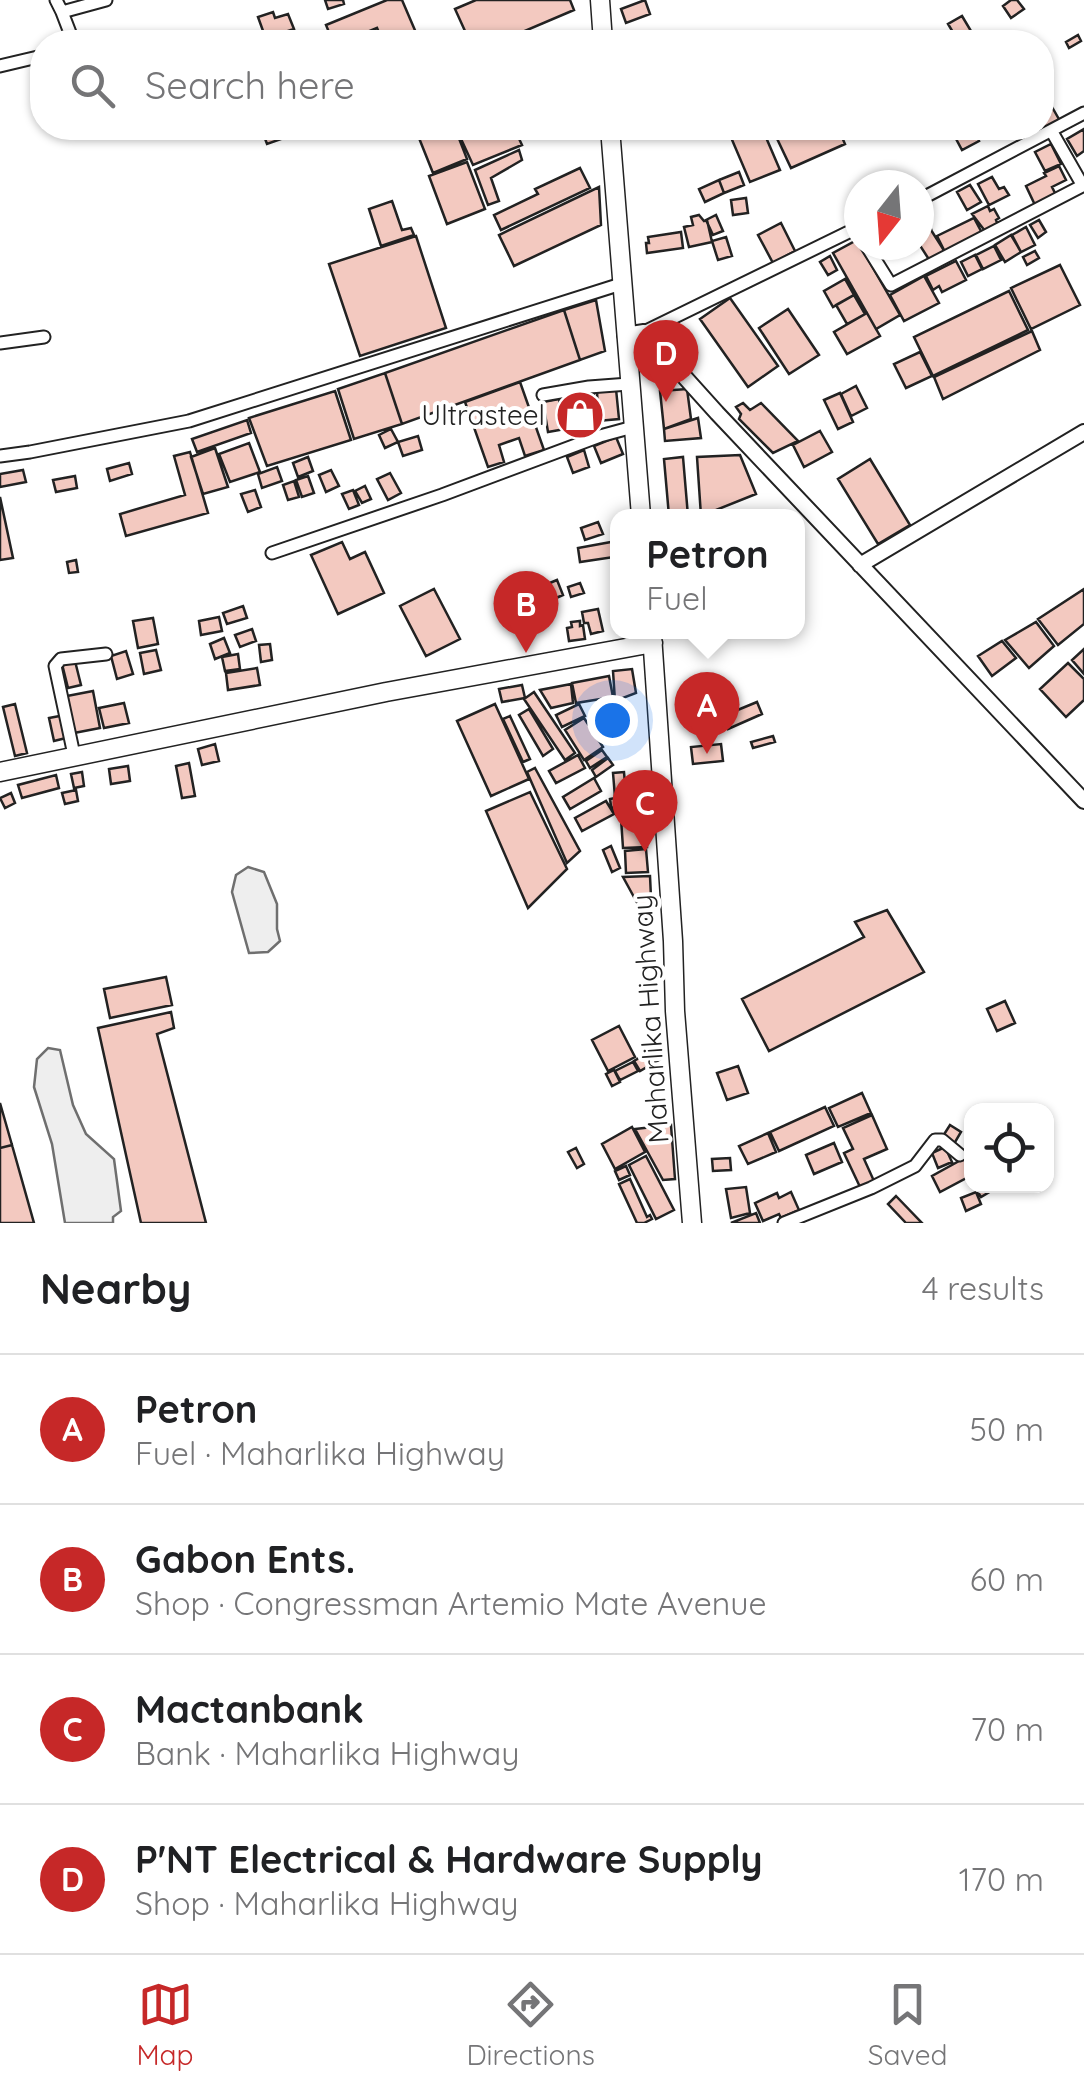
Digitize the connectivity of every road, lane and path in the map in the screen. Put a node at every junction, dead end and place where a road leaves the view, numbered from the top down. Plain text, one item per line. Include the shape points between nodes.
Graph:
1 (106, 0) edge
2 (600, 0) edge
3 (85, 3) edge
4 (59, 6) edge
5 (69, 30) edge
6 (602, 30) edge
7 (30, 59) edge
8 (0, 66) edge
9 (1084, 113) edge
10 (1054, 131) edge
11 (1054, 135) edge
12 (611, 140) edge
13 (1036, 140) edge
14 (1083, 185) edge
15 (934, 192) edge
16 (844, 236) edge
17 (875, 260) edge
18 (622, 284) junction
19 (634, 333) junction
20 (44, 337) dead end
21 (0, 343) edge
22 (630, 384) junction
23 (544, 395) dead end
24 (633, 427) junction
25 (1084, 432) edge
26 (0, 456) edge
27 (640, 509) edge
28 (272, 552) dead end
29 (860, 565) junction
30 (642, 639) edge
31 (652, 639) edge
32 (106, 654) dead end
33 (74, 755) junction
34 (0, 772) edge
35 (1084, 801) edge
36 (960, 1156) dead end
37 (691, 1223) edge
38 (784, 1223) edge

1 - 3 street
2 - 6 main road
3 - 4 street
4 - 5 street
7 - 8 street
9 - 10 street
11 - 14 street
12 - 18 main road
13 - 15 street
14 - 17 street via 891,285
16 - 19 street
18 - 19 main road
18 - 26 street via 190,421
19 - 22 main road
19 - 29 street
20 - 21 street
22 - 23 street
22 - 24 main road
24 - 27 main road
24 - 28 street
25 - 29 street
29 - 35 street
30 - 33 main road
31 - 37 main road, Maharlika Highway
32 - 33 street via 55,666
33 - 34 main road
36 - 38 street via 935,1140 915,1166

